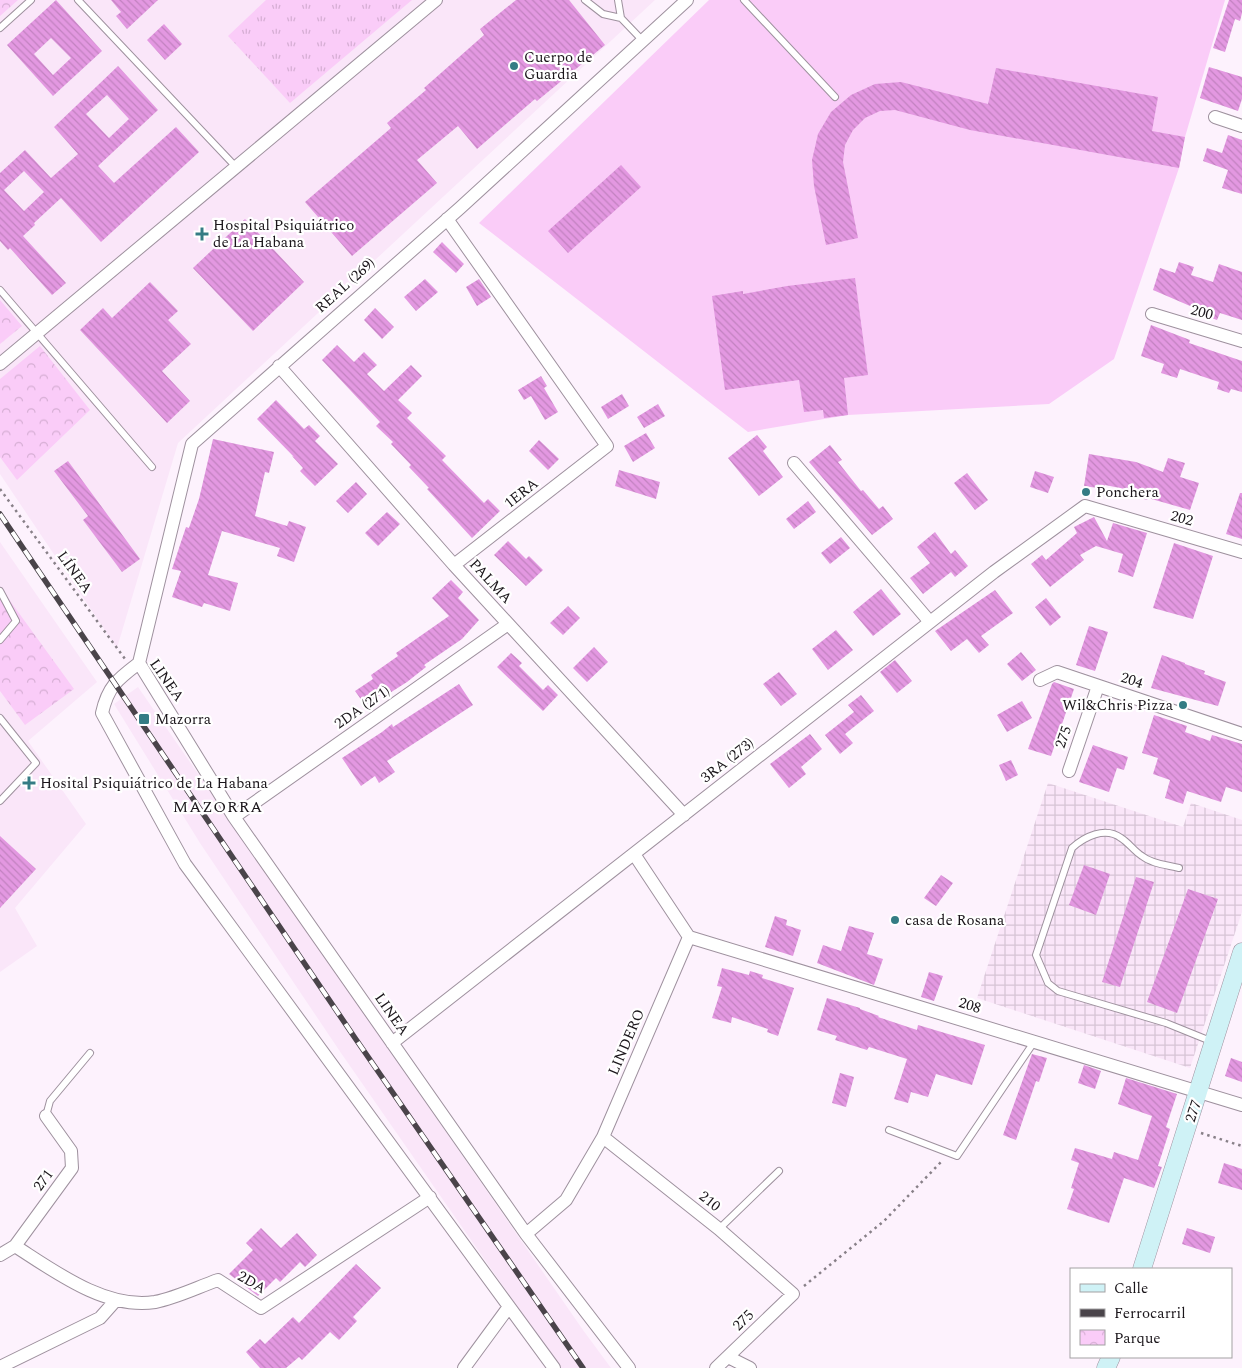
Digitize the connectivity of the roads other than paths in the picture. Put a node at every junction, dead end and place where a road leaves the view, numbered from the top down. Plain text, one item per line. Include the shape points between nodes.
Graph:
1 (31, 0) edge
2 (78, 0) edge
3 (436, 0) edge
4 (585, 0) edge
5 (618, 0) edge
6 (686, 0) edge
7 (744, 0) edge
8 (621, 18) junction
9 (0, 28) edge
10 (643, 41) junction
11 (834, 97) dead end
12 (1215, 117) dead end
13 (1242, 126) edge
14 (236, 168) junction
15 (447, 218) junction
16 (0, 290) edge
17 (1152, 314) dead end
18 (37, 333) junction
19 (1242, 341) edge
20 (0, 364) edge
21 (279, 366) junction
22 (794, 463) dead end
23 (152, 466) dead end
24 (1085, 506) joint
25 (1242, 552) edge
26 (454, 565) junction
27 (0, 591) edge
28 (930, 622) junction
29 (508, 624) junction
30 (0, 640) edge
31 (136, 665) junction
32 (1040, 680) dead end
33 (1098, 686) junction
34 (0, 718) edge
35 (1242, 734) edge
36 (1069, 771) dead end
37 (0, 801) edge
38 (684, 815) junction
39 (234, 817) junction
40 (634, 854) junction
41 (1179, 868) dead end
42 (689, 937) junction
43 (1242, 952) edge
44 (1034, 1042) junction
45 (1214, 1042) junction
46 (392, 1043) junction
47 (90, 1053) dead end
48 (1199, 1092) junction
49 (1242, 1105) edge
50 (46, 1116) joint
51 (888, 1130) dead end
52 (603, 1137) junction
53 (779, 1171) dead end
54 (430, 1197) junction
55 (719, 1229) junction
56 (526, 1234) junction
57 (15, 1246) junction
58 (0, 1255) edge
59 (1142, 1268) edge
60 (793, 1294) joint
61 (116, 1300) junction
62 (508, 1308) junction
63 (728, 1357) junction
64 (0, 1367) edge
65 (464, 1368) edge
66 (554, 1368) edge
67 (629, 1368) edge
68 (716, 1368) edge
69 (750, 1368) edge

1 - 9 lane
2 - 14 lane
3 - 14 street
4 - 8 lane via 603,14
5 - 8 lane
6 - 10 street, REAL (269)
7 - 11 lane
8 - 10 lane
10 - 15 street, REAL (269)
12 - 13 street
14 - 18 street
15 - 21 street, REAL (269)
15 - 26 street, 1ERA via 607,446
16 - 18 lane
17 - 19 street, 200
18 - 20 street
18 - 23 lane
21 - 26 street, PALMA
21 - 31 street, REAL (269) via 192,444
22 - 28 street
24 - 25 street, 202
24 - 28 street, 3RA (273)
26 - 29 street, PALMA
27 - 30 lane via 16,621
28 - 38 street, 3RA (273)
29 - 38 street, PALMA
29 - 39 street, 2DA (271)
31 - 39 street, LINEA
31 - 54 street, LINEA via 114,682 102,713 185,864
32 - 33 street, 204 via 1057,672
33 - 35 street, 204
33 - 36 street, 275
34 - 37 lane via 36,764
38 - 40 street, 3RA (273)
39 - 46 street, LINEA
40 - 42 street
40 - 46 street, 3RA (273)
41 - 45 lane via 1143,857 1119,836 1097,833 1084,837 1072,848 1036,955 1048,983 1058,991
42 - 44 street, 208
42 - 52 street, LINDERO
43 - 45 street, 277
44 - 48 street, 208
44 - 51 lane via 957,1156
45 - 48 street, 277
46 - 56 street, LINEA
47 - 50 lane via 50,1101
48 - 49 street, 208
48 - 59 street, 277
50 - 57 street, 271 via 71,1151 72,1168
52 - 55 street, 210
52 - 56 street, LINDERO via 566,1200
53 - 55 lane
54 - 61 street, 2DA via 261,1308 218,1280 155,1302
54 - 62 street, LINEA
55 - 60 street, 210
56 - 67 street, LINEA
57 - 58 street, 271
57 - 61 street, 2DA via 72,1283
60 - 63 street, 275
61 - 64 street via 100,1318
62 - 65 street
62 - 66 street, LINEA
63 - 68 street, 275
63 - 69 street

